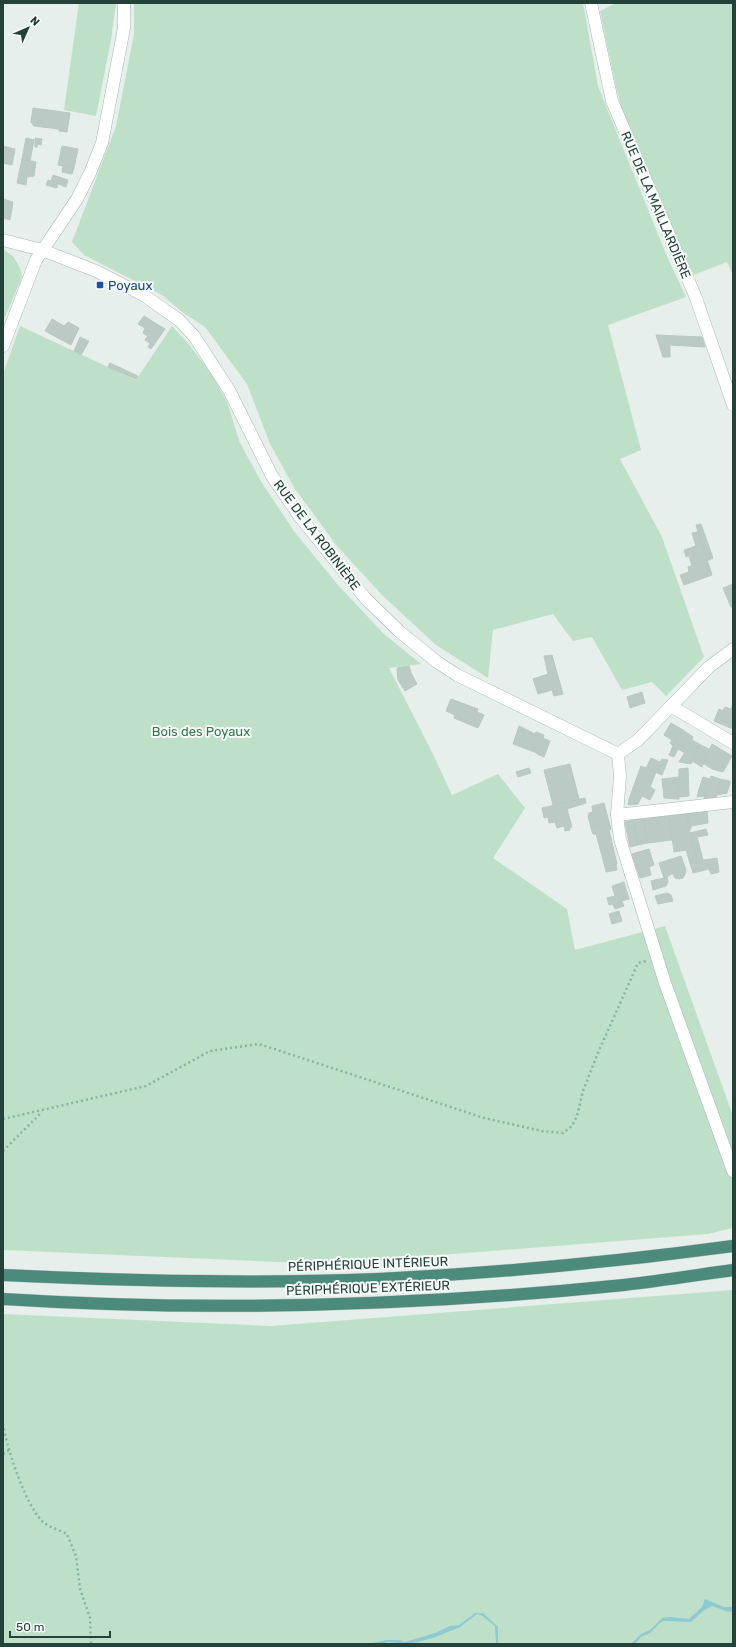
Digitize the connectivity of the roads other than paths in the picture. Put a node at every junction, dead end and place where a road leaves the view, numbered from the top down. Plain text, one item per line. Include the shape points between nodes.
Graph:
1 (124, 3) edge
2 (591, 3) edge
3 (3, 240) edge
4 (42, 250) junction
5 (3, 346) edge
6 (733, 405) edge
7 (733, 649) edge
8 (671, 706) junction
9 (733, 742) edge
10 (618, 754) junction
11 (733, 802) edge
12 (617, 814) junction
13 (733, 1171) edge
14 (733, 1246) edge
15 (733, 1270) edge
16 (3, 1275) edge
17 (3, 1299) edge

1 - 4 street via 124,28 102,142 76,200
2 - 6 street, RUE DE LA MAILLARDIÈRE via 612,101 696,298
3 - 4 street, RUE DE LA ROBINIÈRE
4 - 5 street
4 - 10 street, RUE DE LA ROBINIÈRE via 96,271 145,296 178,320 194,336 229,390 272,476 300,517 366,598 400,632 457,676
7 - 8 street via 709,668
8 - 9 street
8 - 10 street via 638,740
10 - 12 street via 620,776
11 - 12 street
12 - 13 street via 620,839 657,959
14 - 16 highway, PÉRIPHÉRIQUE INTÉRIEUR via 572,1265 376,1279 217,1282
15 - 17 highway, PÉRIPHÉRIQUE EXTÉRIEUR via 625,1285 392,1302 236,1306 133,1305

